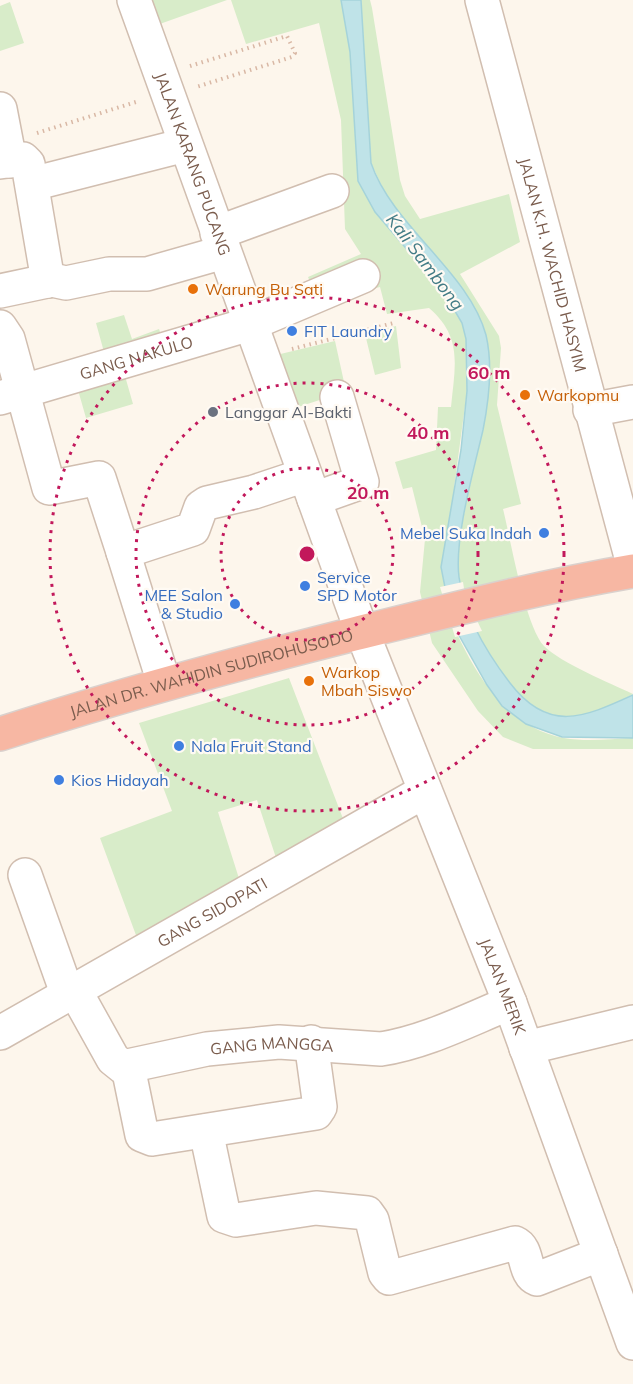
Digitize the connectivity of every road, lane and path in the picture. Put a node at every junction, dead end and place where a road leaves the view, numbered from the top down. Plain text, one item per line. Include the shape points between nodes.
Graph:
1 (134, 0) edge
2 (482, 0) edge
3 (180, 84) junction
4 (0, 109) edge
5 (185, 145) junction
6 (17, 168) edge
7 (332, 191) dead end
8 (221, 243) junction
9 (363, 276) dead end
10 (48, 281) junction
11 (0, 291) edge
12 (394, 323) dead end
13 (250, 324) junction
14 (0, 327) edge
15 (262, 357) junction
16 (11, 395) edge
17 (337, 398) dead end
18 (633, 402) edge
19 (590, 410) junction
20 (310, 487) junction
21 (123, 552) junction
22 (633, 564) edge
23 (633, 571) edge
24 (362, 632) junction
25 (164, 683) junction
26 (0, 734) edge
27 (425, 790) junction
28 (25, 875) dead end
29 (71, 991) junction
30 (510, 1003) junction
31 (633, 1022) edge
32 (0, 1033) edge
33 (311, 1042) junction
34 (526, 1048) junction
35 (128, 1066) junction
36 (206, 1131) junction
37 (601, 1254) junction
38 (632, 1337) edge

1 - 3 street, JALAN KARANG PUCANG
2 - 19 street, JALAN K.H. WACHID HASYIM
3 - 3 path via 287,36 295,52 292,57
3 - 5 street, JALAN KARANG PUCANG
3 - 6 path via 26,136
4 - 6 street
5 - 6 street
5 - 8 street, JALAN KARANG PUCANG
6 - 10 street
7 - 8 street
8 - 10 street via 147,274 109,274 66,283
8 - 13 street, JALAN KARANG PUCANG
9 - 13 street, GANG NAKULO
10 - 11 street
12 - 15 path
13 - 15 street, JALAN KARANG PUCANG
13 - 16 street, GANG NAKULO
14 - 16 street via 8,339
15 - 20 street, JALAN KARANG PUCANG
16 - 21 street via 49,489 99,478
17 - 20 street via 362,482
18 - 19 street
19 - 22 street, JALAN K.H. WACHID HASYIM
20 - 21 street via 254,492 207,503 201,507 193,529
20 - 24 street, JALAN KARANG PUCANG
21 - 25 street
23 - 24 highway, JALAN DR. WAHIDIN SUDIROHUSODO via 545,587
24 - 25 highway, JALAN DR. WAHIDIN SUDIROHUSODO
24 - 27 street, JALAN MERIK
25 - 26 highway, JALAN DR. WAHIDIN SUDIROHUSODO
27 - 29 street, GANG SIDOPATI
27 - 30 street, JALAN MERIK
28 - 29 street
29 - 32 street, GANG SIDOPATI
29 - 35 street via 112,1059 119,1066
30 - 33 street, GANG MANGGA via 394,1047
30 - 34 street, JALAN MERIK
31 - 34 street
33 - 35 street, GANG MANGGA via 207,1049
33 - 36 street via 318,1112
34 - 37 street, JALAN MERIK
35 - 36 street via 144,1138
36 - 37 street via 221,1207 227,1218 316,1208 368,1213 389,1278 515,1243 521,1247 531,1275 537,1279
37 - 38 street, JALAN MERIK

